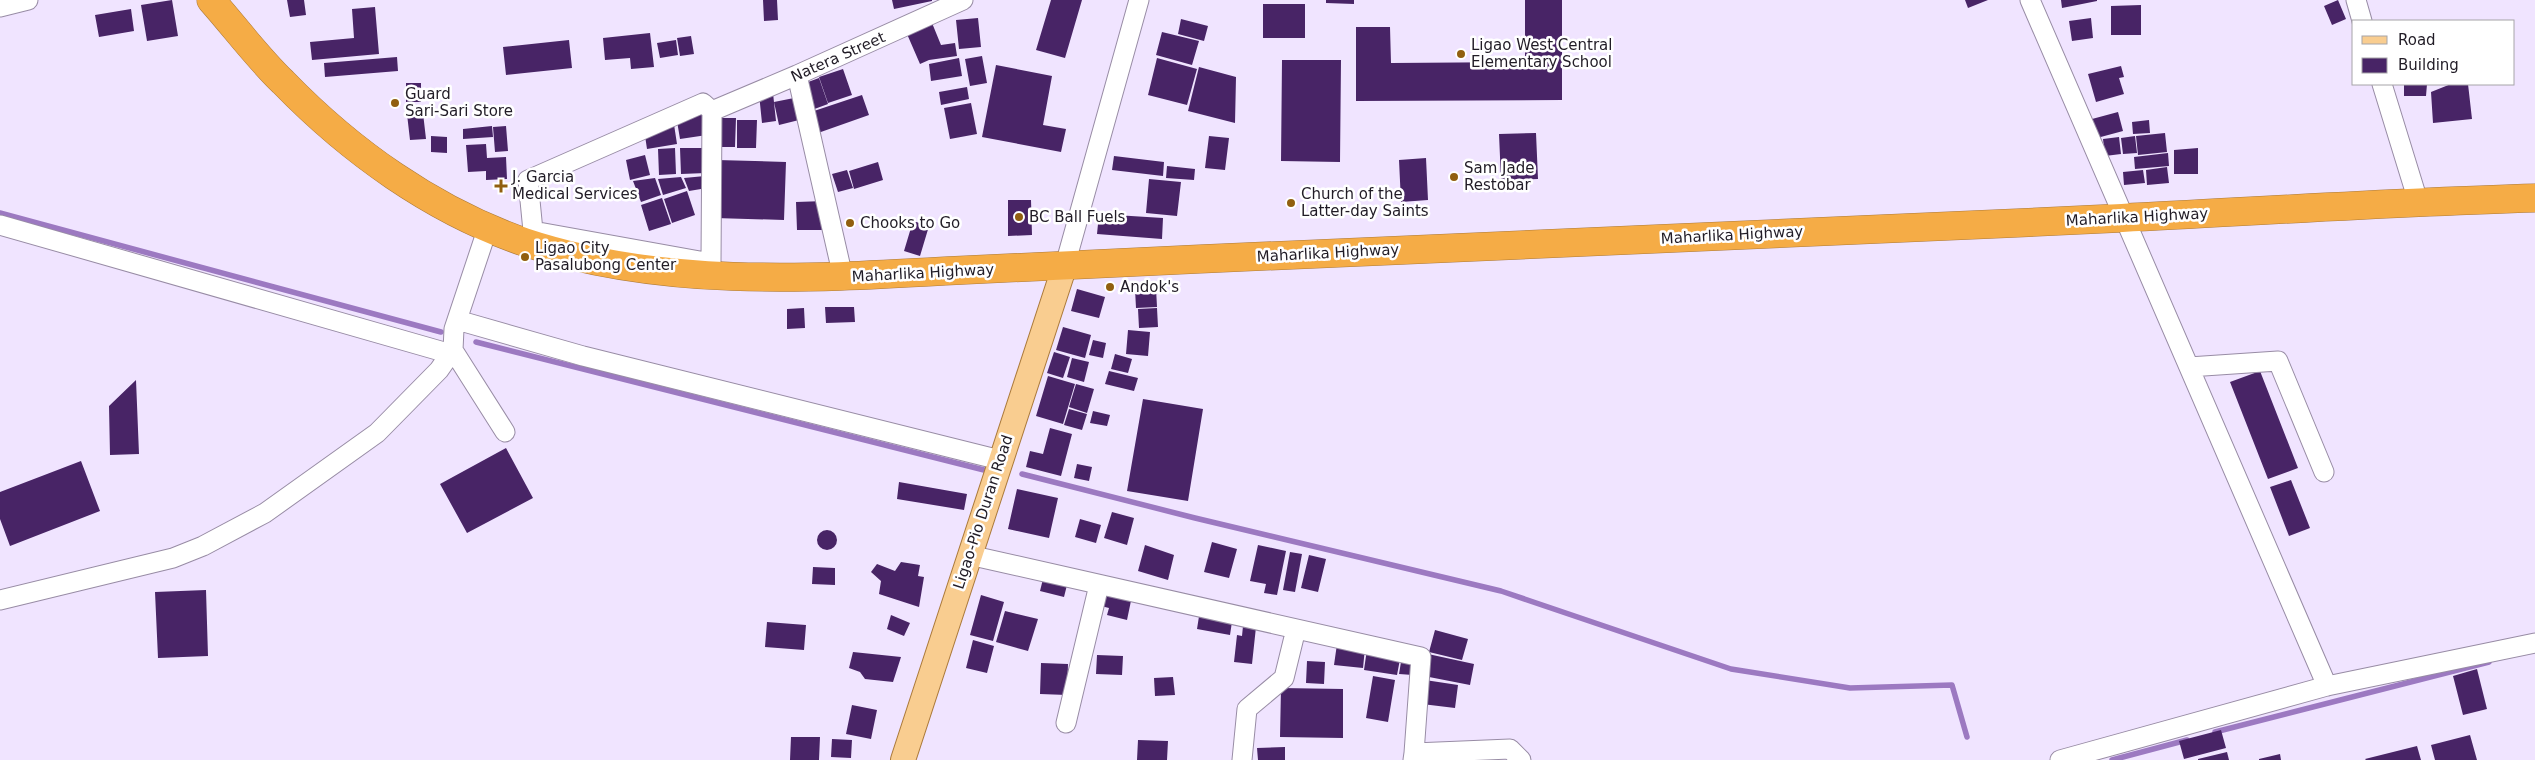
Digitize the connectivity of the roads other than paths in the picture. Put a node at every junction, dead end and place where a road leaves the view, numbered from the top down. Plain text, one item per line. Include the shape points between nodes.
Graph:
1 (28, 0) edge
2 (211, 0) edge
3 (963, 0) edge
4 (1139, 0) edge
5 (2030, 0) edge
6 (2356, 0) edge
7 (0, 6) edge
8 (2362, 20) edge
9 (797, 76) junction
10 (2382, 85) edge
11 (712, 111) junction
12 (2535, 198) edge
13 (2418, 201) junction
14 (2124, 218) junction
15 (0, 225) edge
16 (488, 227) junction
17 (1065, 265) junction
18 (843, 277) junction
19 (457, 320) junction
20 (452, 352) junction
21 (2189, 367) junction
22 (505, 432) dead end
23 (1000, 460) junction
24 (2324, 472) dead end
25 (969, 555) junction
26 (1099, 585) junction
27 (0, 600) edge
28 (1296, 629) junction
29 (2535, 643) edge
30 (2328, 686) junction
31 (1066, 724) dead end
32 (1414, 756) edge
33 (904, 760) edge
34 (1242, 760) edge
35 (1522, 760) edge
36 (2060, 760) edge

1 - 7 street
2 - 16 highway, Maharlika Highway via 279,79 328,126 376,164 434,200
3 - 9 street, Natera Street
4 - 17 street
5 - 14 street
6 - 8 street
9 - 11 street, Natera Street
9 - 18 street
10 - 13 street
11 - 11 street via 703,103 528,180 533,230 711,263
12 - 13 highway, Maharlika Highway
13 - 14 highway, Maharlika Highway
14 - 17 highway, Maharlika Highway
14 - 21 street
15 - 20 street
16 - 18 highway, Maharlika Highway via 562,253 655,271 784,278
16 - 19 street
17 - 18 highway, Maharlika Highway
17 - 23 main road, Ligao-Pio Duran Road
19 - 20 street
19 - 23 street via 584,356
20 - 22 street
20 - 27 street via 439,370 377,433 265,513 173,558
21 - 24 street via 2278,361
21 - 30 street
23 - 25 main road, Ligao-Pio Duran Road
25 - 26 street
25 - 33 main road, Ligao-Pio Duran Road
26 - 28 street
26 - 31 street
28 - 32 street via 1421,657
28 - 34 street via 1284,678 1247,709
29 - 30 street
30 - 36 street
32 - 35 street via 1510,749

